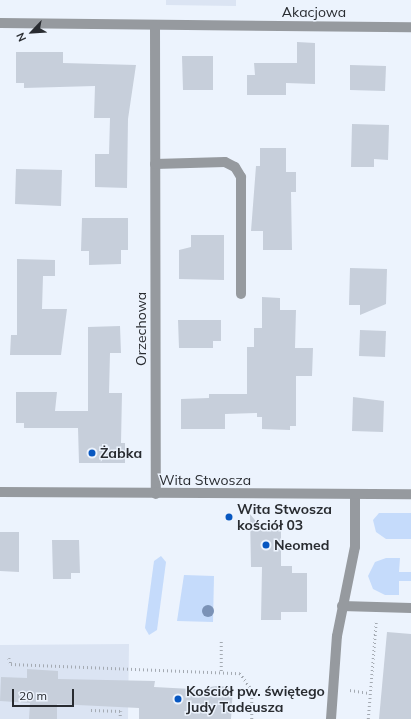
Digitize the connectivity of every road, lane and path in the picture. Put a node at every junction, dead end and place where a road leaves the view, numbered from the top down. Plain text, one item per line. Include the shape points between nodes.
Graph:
1 (0, 23) edge
2 (155, 25) junction
3 (411, 27) edge
4 (155, 164) junction
5 (241, 294) dead end
6 (0, 492) edge
7 (156, 494) junction
8 (354, 494) junction
9 (411, 494) edge
10 (342, 606) junction
11 (377, 606) junction
12 (411, 608) edge
13 (221, 641) dead end
14 (9, 658) dead end
15 (221, 671) junction
16 (350, 690) dead end
17 (370, 693) junction
18 (91, 710) dead end
19 (120, 719) edge
20 (252, 719) edge
21 (331, 719) edge
22 (368, 719) edge

1 - 2 street, Akacjowa
2 - 3 street, Akacjowa
2 - 4 street, Orzechowa
4 - 5 street via 225,162 235,167 241,177
4 - 7 street, Orzechowa
6 - 7 street, Wita Stwosza
7 - 8 street, Wita Stwosza
8 - 9 street, Wita Stwosza
8 - 10 street via 355,547
10 - 11 street
10 - 21 street
11 - 12 street
11 - 17 path
13 - 15 path
14 - 15 path via 11,664
15 - 20 path via 240,672 252,690
16 - 17 path
17 - 22 path
18 - 19 path via 121,711

